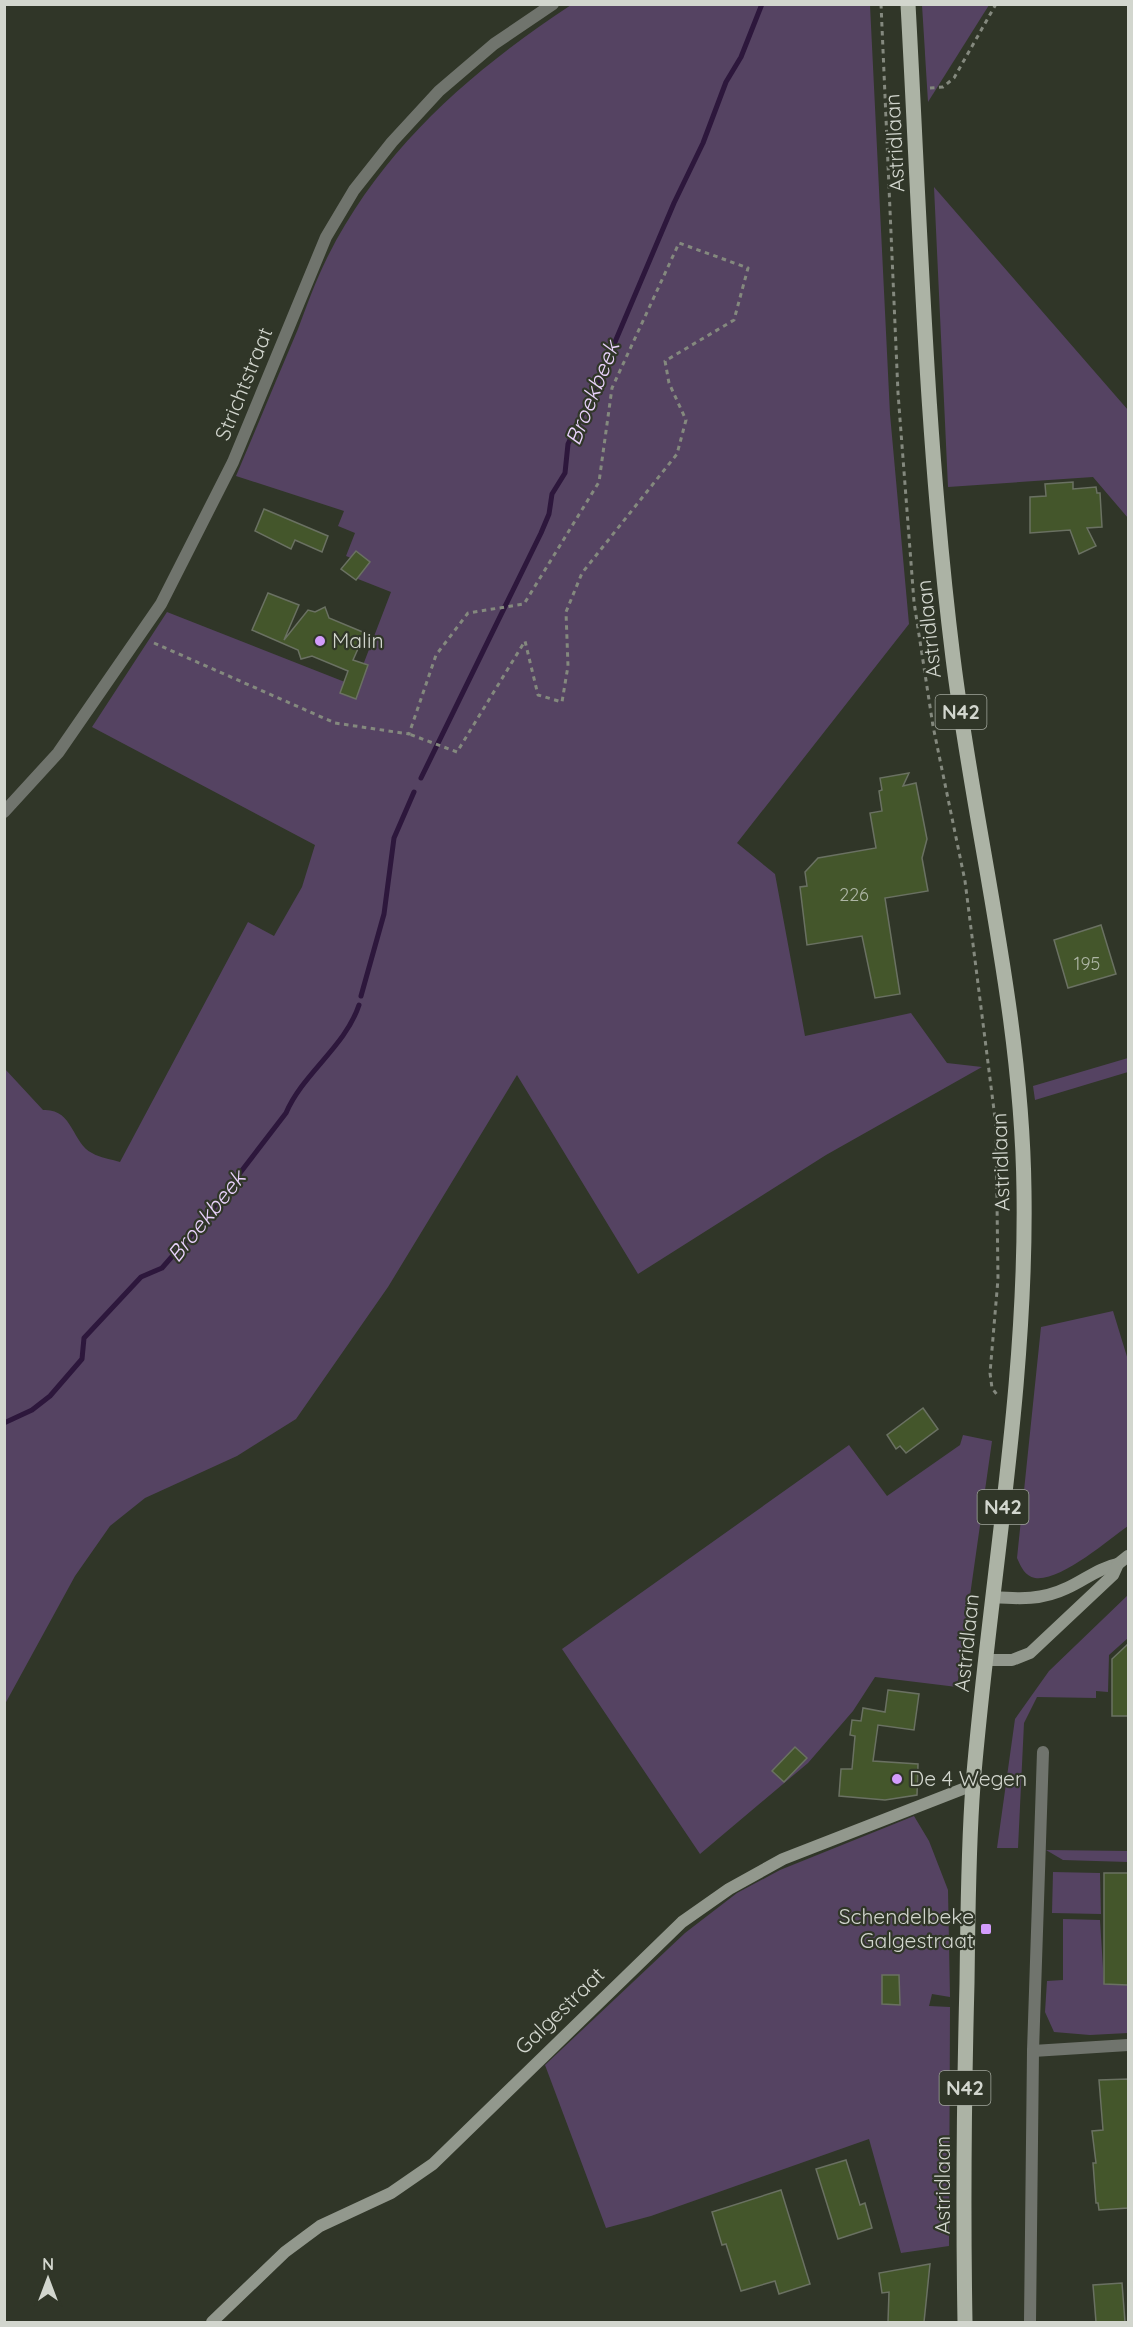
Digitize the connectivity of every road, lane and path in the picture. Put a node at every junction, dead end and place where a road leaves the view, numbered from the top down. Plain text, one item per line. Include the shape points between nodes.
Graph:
1 (554, 4) edge
2 (881, 4) edge
3 (908, 4) edge
4 (996, 4) edge
5 (913, 90) junction
6 (138, 636) junction
7 (409, 734) junction
8 (4, 813) edge
9 (990, 1373) dead end
10 (1128, 1556) edge
11 (1118, 1564) junction
12 (993, 1597) junction
13 (987, 1660) junction
14 (1042, 1752) dead end
15 (973, 1785) junction
16 (1128, 2044) edge
17 (1033, 2051) junction
18 (212, 2322) edge
19 (965, 2322) edge
20 (1030, 2322) edge

1 - 6 street, Strichtstraat via 494,44 439,91 354,190 326,237 233,462 160,604
2 - 9 path via 897,393 914,602 933,726 965,881 996,1126 998,1268
3 - 5 main road, Astridlaan / N42
4 - 5 path via 954,78 943,87
5 - 12 main road, Astridlaan / N42 via 928,391 953,656 1012,1030 1023,1154 1022,1314 1015,1417
6 - 7 path via 335,723
6 - 8 street, Strichtstraat via 58,753
7 - 7 path via 436,655 468,613 524,604 599,482 612,388 679,243 748,268 734,320 665,361 669,383 686,420 677,454 582,573 566,612 568,666 562,702 538,695 525,641 457,752
10 - 11 street
11 - 12 street via 1104,1566 1069,1588 1038,1599
11 - 13 street via 1113,1575 1030,1653 1012,1660
12 - 13 main road, Astridlaan / N42
13 - 15 main road, Astridlaan / N42
14 - 17 street
15 - 18 street, Galgestraat via 783,1859 729,1888 682,1922 433,2164 391,2193 320,2226 285,2252
15 - 19 main road, Astridlaan / N42 via 963,2173
16 - 17 street
17 - 20 street

